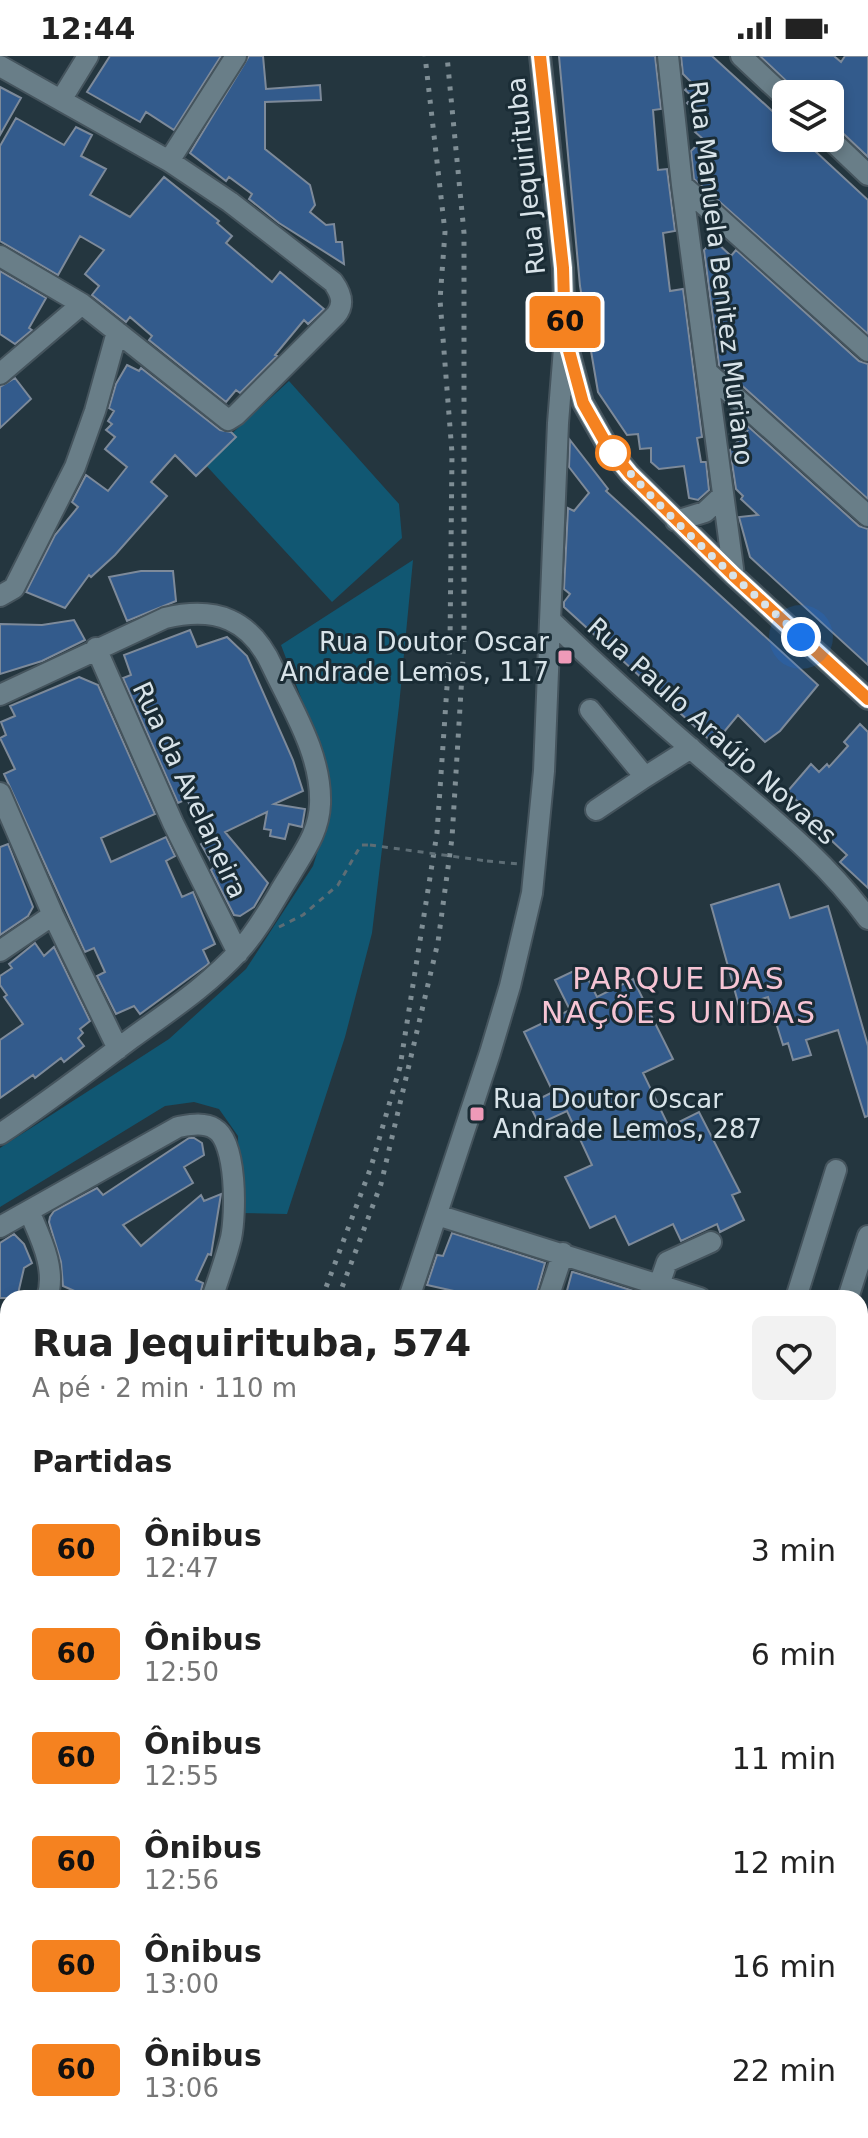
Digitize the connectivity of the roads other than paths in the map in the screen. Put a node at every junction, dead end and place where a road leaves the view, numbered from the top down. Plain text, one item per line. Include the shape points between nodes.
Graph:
1 (88, 56) edge
2 (236, 56) edge
3 (540, 56) edge
4 (668, 56) edge
5 (741, 56) edge
6 (0, 66) edge
7 (772, 85) edge
8 (61, 100) junction
9 (844, 152) edge
10 (169, 161) junction
11 (868, 175) edge
12 (682, 185) junction
13 (0, 256) edge
14 (82, 304) junction
15 (117, 332) junction
16 (565, 336) junction
17 (868, 351) edge
18 (707, 372) junction
19 (0, 374) edge
20 (583, 403) junction
21 (558, 423) junction
22 (723, 495) junction
23 (868, 516) edge
24 (676, 521) junction
25 (734, 576) junction
26 (0, 596) edge
27 (550, 620) junction
28 (96, 648) junction
29 (0, 695) edge
30 (868, 699) edge
31 (590, 710) dead end
32 (691, 748) junction
33 (645, 777) junction
34 (0, 793) edge
35 (596, 810) dead end
36 (53, 915) junction
37 (868, 919) edge
38 (0, 951) edge
39 (238, 953) junction
40 (118, 1049) junction
41 (0, 1134) edge
42 (836, 1170) dead end
43 (29, 1211) junction
44 (437, 1215) junction
45 (0, 1227) edge
46 (868, 1236) edge
47 (711, 1242) dead end
48 (563, 1253) junction
49 (659, 1285) junction
50 (50, 1290) edge
51 (215, 1290) edge
52 (412, 1290) edge
53 (551, 1290) edge
54 (675, 1290) edge
55 (798, 1290) edge
56 (851, 1290) edge

1 - 8 street
2 - 10 street
3 - 16 street, Rua Jequirituba via 563,268
4 - 12 street, Rua Manuela Benitez Muriano
5 - 7 street
6 - 8 street
8 - 10 street
9 - 11 street
10 - 15 street via 333,282 341,299 336,315 228,420
12 - 17 street
12 - 18 street, Rua Manuela Benitez Muriano
13 - 14 street
14 - 15 street
14 - 19 street
15 - 26 street via 75,467 14,588
16 - 20 street, Rua Jequirituba
16 - 21 street
18 - 22 street, Rua Manuela Benitez Muriano
18 - 23 street
20 - 21 street
20 - 24 street, Rua Jequirituba via 608,447
21 - 27 street
22 - 24 street, Rua Manuela Benitez Muriano via 705,512
22 - 25 street, Rua Manuela Benitez Muriano
24 - 25 street, Rua Jequirituba
25 - 30 street, Rua Jequirituba
27 - 32 street, Rua Paulo Araújo Novaes
27 - 44 street via 532,893 510,986
28 - 29 street
28 - 39 street, Rua da Avelaneira via 173,823
28 - 39 street via 188,612 231,620 251,633 267,654 312,753 320,803 316,833
31 - 33 street
32 - 33 street
32 - 37 street, Rua Paulo Araújo Novaes via 800,843
33 - 35 street
34 - 36 street
36 - 38 street
36 - 40 street
39 - 40 street
40 - 41 street
42 - 55 street
43 - 45 street
43 - 50 street via 48,1264
43 - 51 street via 178,1127 218,1130 228,1149 234,1215
44 - 48 street
44 - 52 street
46 - 56 street
47 - 49 street via 667,1262
48 - 49 street
48 - 53 street
49 - 54 street

